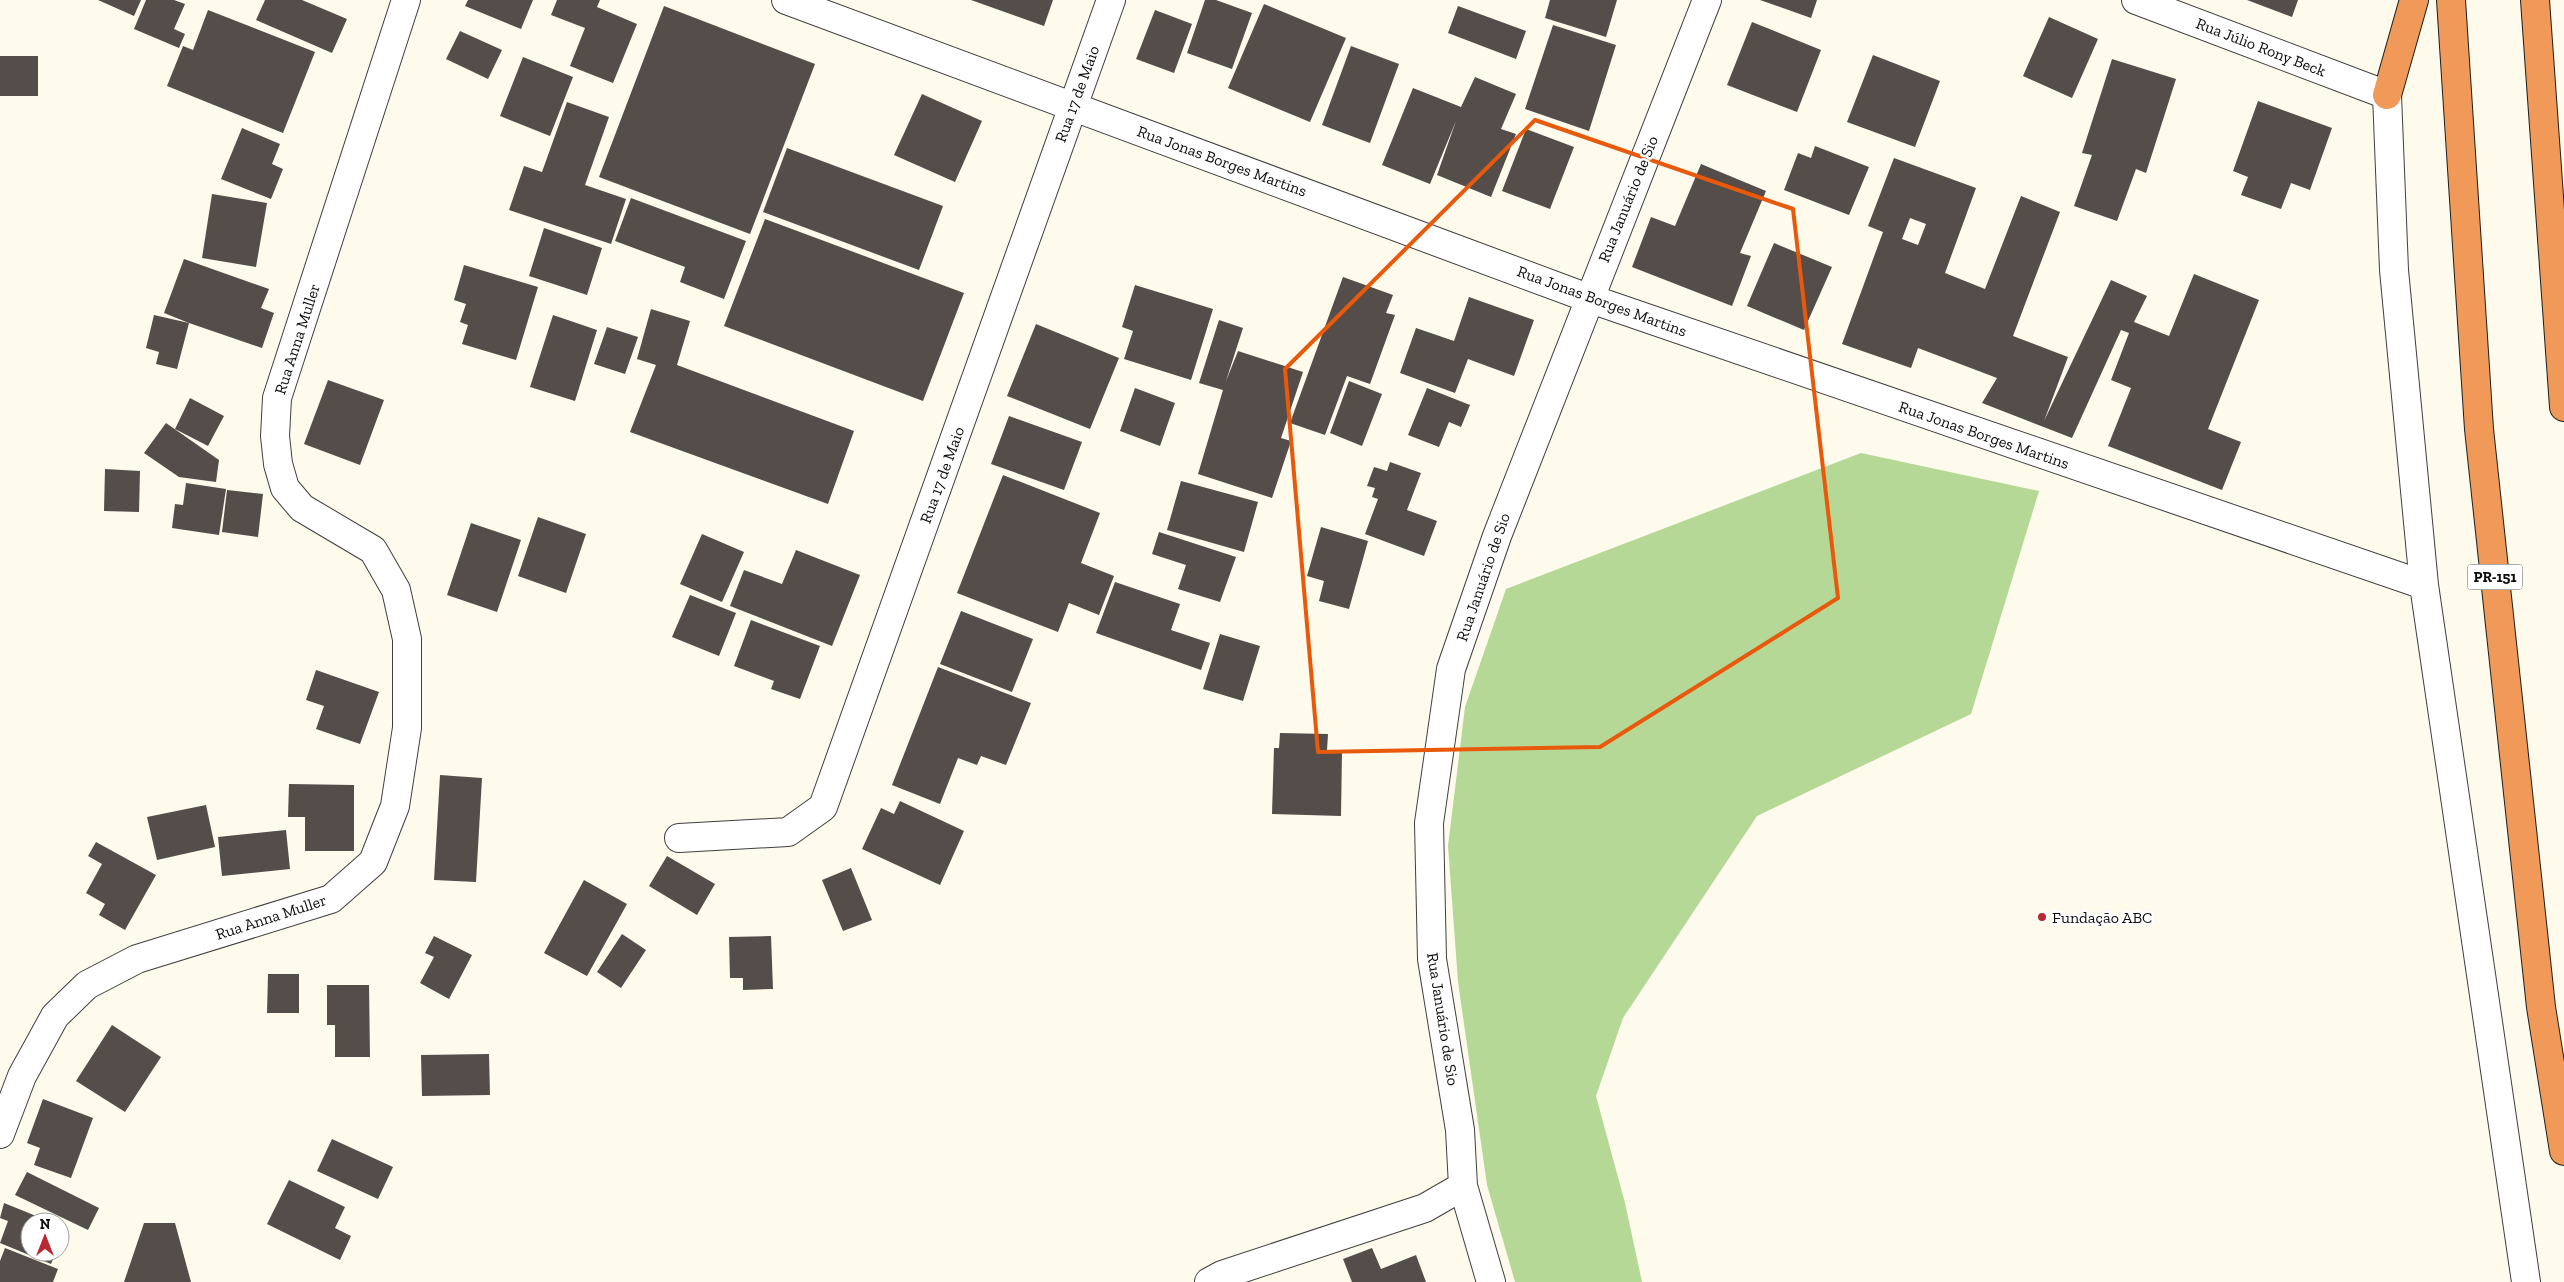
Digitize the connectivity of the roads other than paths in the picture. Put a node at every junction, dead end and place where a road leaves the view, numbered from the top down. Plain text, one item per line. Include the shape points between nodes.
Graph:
1 (406, 0) edge
2 (786, 0) edge
3 (1111, 0) edge
4 (1707, 0) edge
5 (2136, 0) edge
6 (2414, 0) edge
7 (2451, 0) edge
8 (2535, 0) edge
9 (2387, 95) junction
10 (1073, 105) junction
11 (1588, 298) junction
12 (2564, 407) edge
13 (2424, 586) junction
14 (679, 838) dead end
15 (0, 1134) edge
16 (2564, 1151) edge
17 (1463, 1186) junction
18 (1209, 1282) edge
19 (1491, 1282) edge
20 (2526, 1282) edge

1 - 15 street, Rua Anna Muller via 278,398 275,436 285,488 302,508 373,550 396,590 407,639 407,728 395,806 373,862 331,899 137,959 87,985 55,1016 22,1076
2 - 10 street, Rua Jonas Borges Martins
3 - 10 street, Rua 17 de Maio
4 - 11 street, Rua Januário de Sio
5 - 9 street, Rua Júlio Rony Beck
6 - 9 highway
7 - 16 highway, PR-151 via 2479,429 2541,1007
8 - 12 highway
9 - 13 street via 2394,270
10 - 11 street, Rua Jonas Borges Martins
10 - 14 street, Rua 17 de Maio via 824,807 788,832
11 - 13 street, Rua Jonas Borges Martins
11 - 17 street, Rua Januário de Sio via 1450,669 1430,814 1432,959 1460,1130
13 - 20 street
17 - 18 street via 1425,1208
17 - 19 street, Rua Januário de Sio

